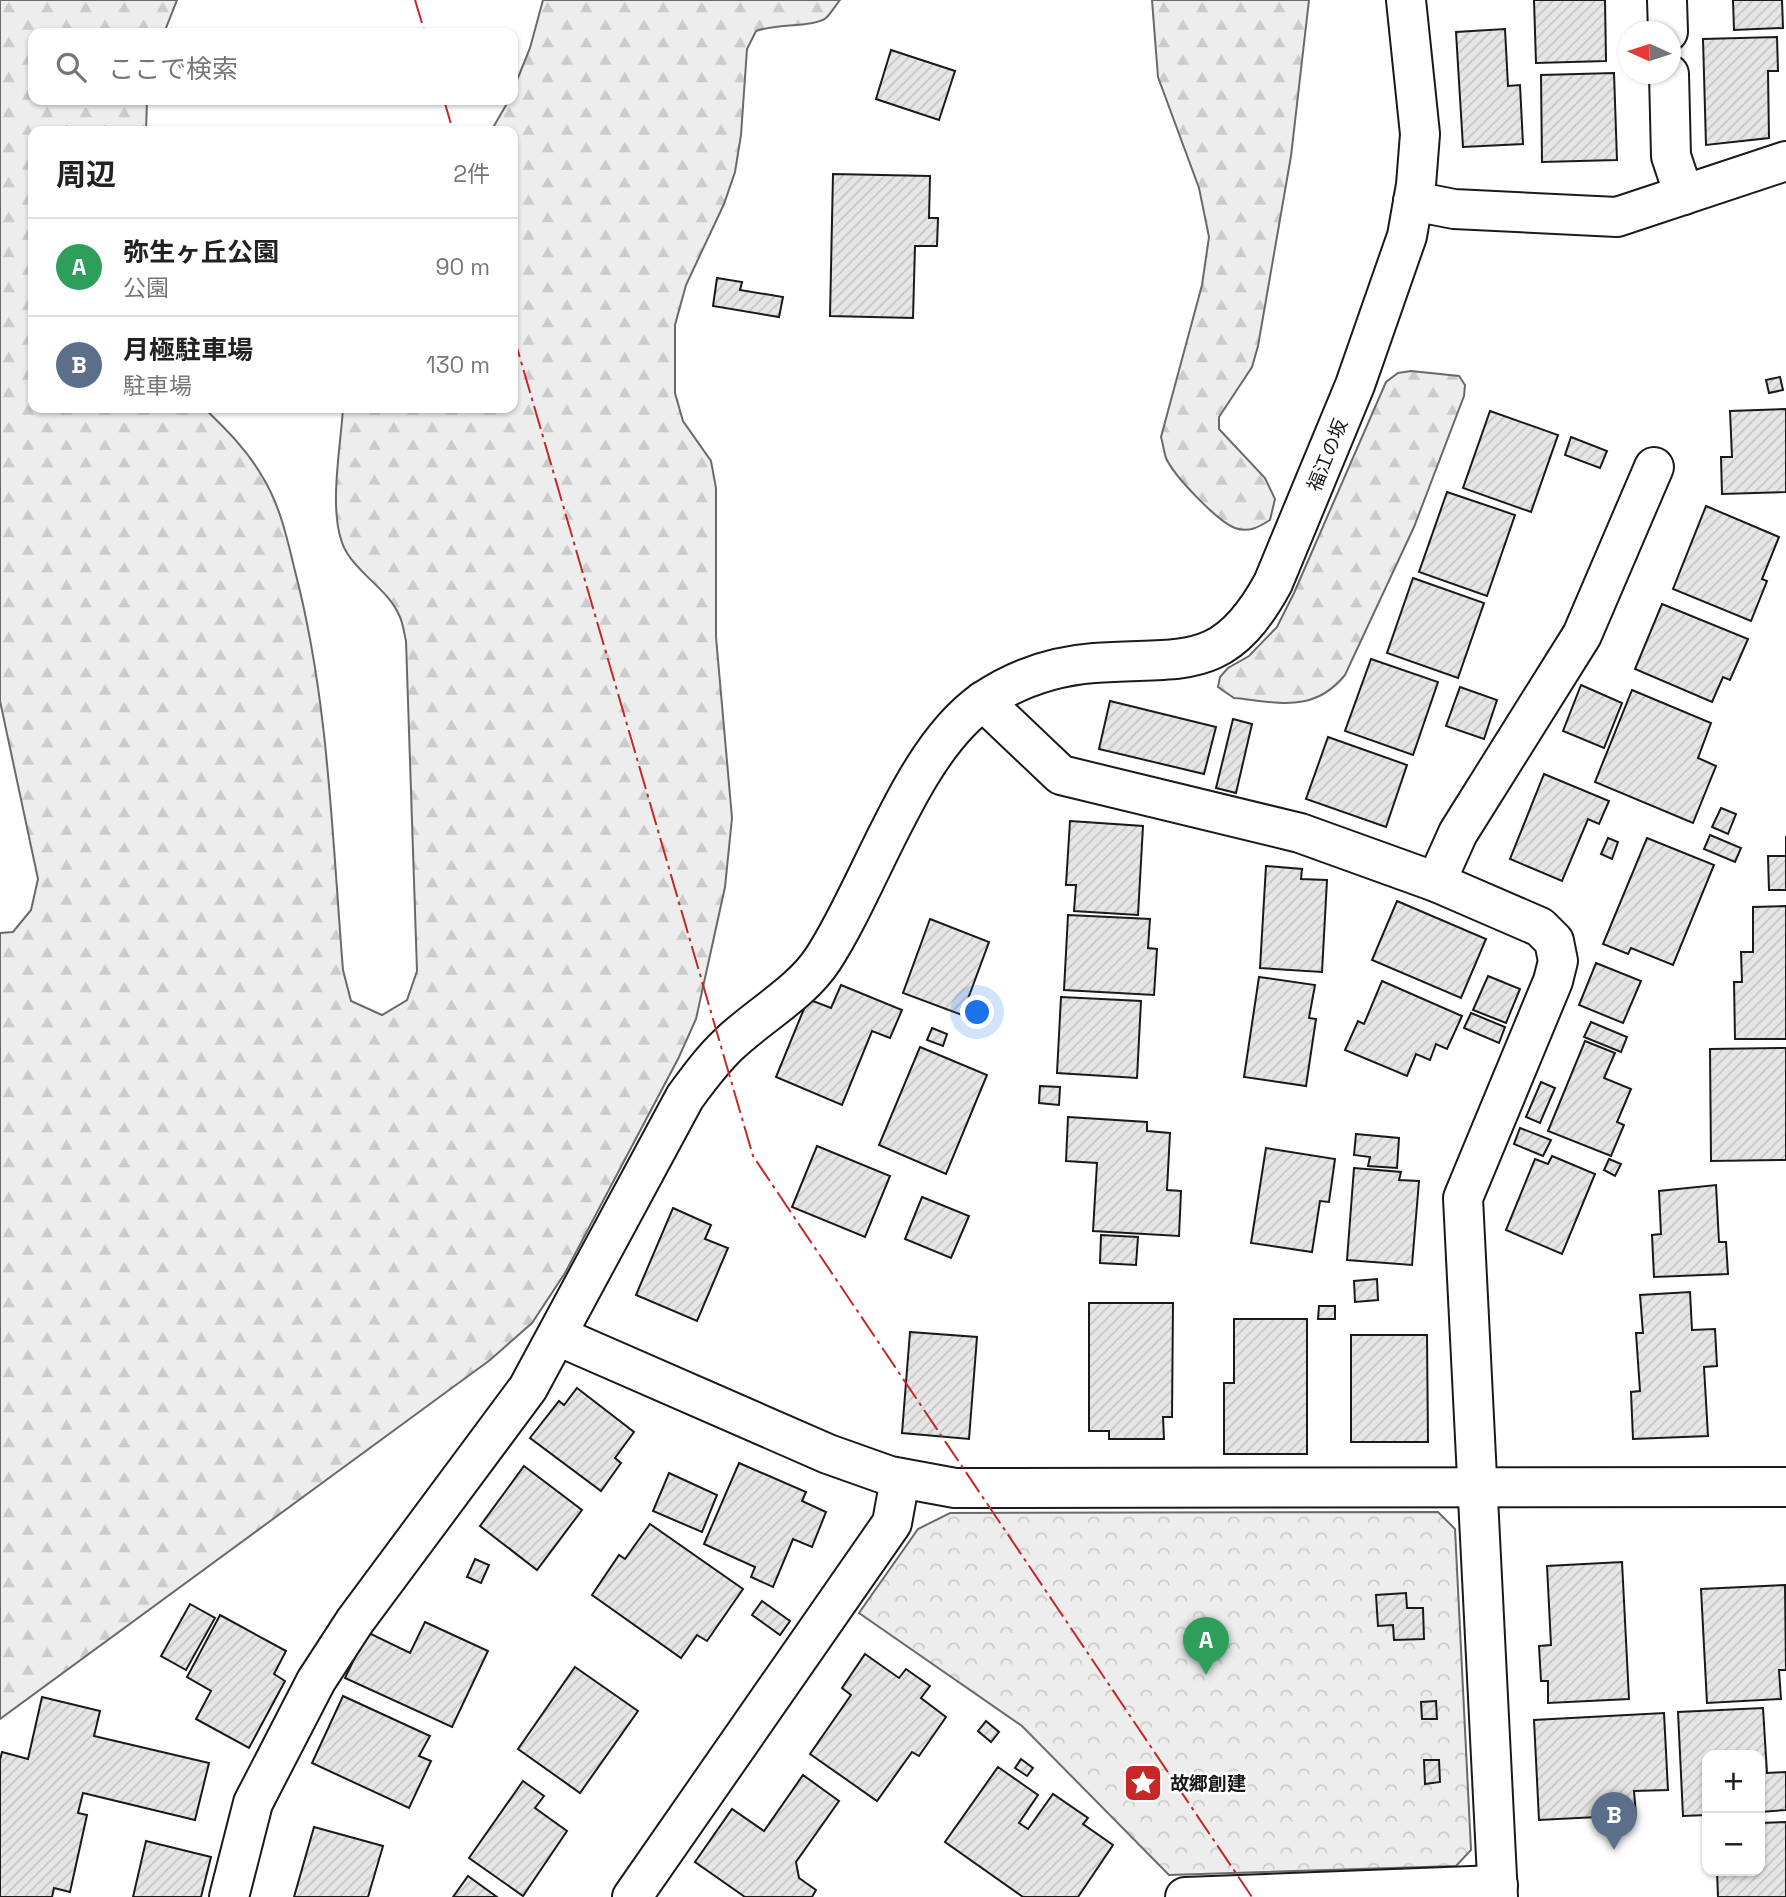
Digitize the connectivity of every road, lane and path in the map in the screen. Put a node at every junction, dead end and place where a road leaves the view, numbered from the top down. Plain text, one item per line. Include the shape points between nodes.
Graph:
1 (1406, 0) edge
2 (1667, 0) edge
3 (1668, 21) edge
4 (1669, 84) edge
5 (1786, 161) edge
6 (1684, 195) junction
7 (1413, 201) junction
8 (1654, 467) dead end
9 (983, 701) junction
10 (1436, 882) junction
11 (558, 1336) junction
12 (900, 1479) junction
13 (1786, 1487) edge
14 (1478, 1488) junction
15 (1498, 1891) edge
16 (229, 1897) edge
17 (632, 1897) edge
18 (1185, 1897) edge

1 - 7 street, 福江の坂 via 1420,134
2 - 3 street
4 - 6 street via 1671,156
5 - 6 street
6 - 7 street via 1617,217 1454,209
7 - 9 street, 福江の坂 via 1392,285 1355,385 1256,613 1233,636 1205,654 1172,662 1054,668 1017,681
8 - 10 street via 1582,635 1458,833
9 - 10 street via 1061,775 1300,833
9 - 11 street, 福江の坂 via 953,727 929,759 821,962 728,1045 685,1097
10 - 14 street via 1540,927 1554,941 1558,961 1462,1198
11 - 12 street via 828,1454
11 - 16 street, 福江の坂 via 496,1435 355,1621 316,1681 253,1803
12 - 14 street via 955,1488
12 - 17 street via 892,1523
13 - 14 street
14 - 15 street
15 - 18 street

